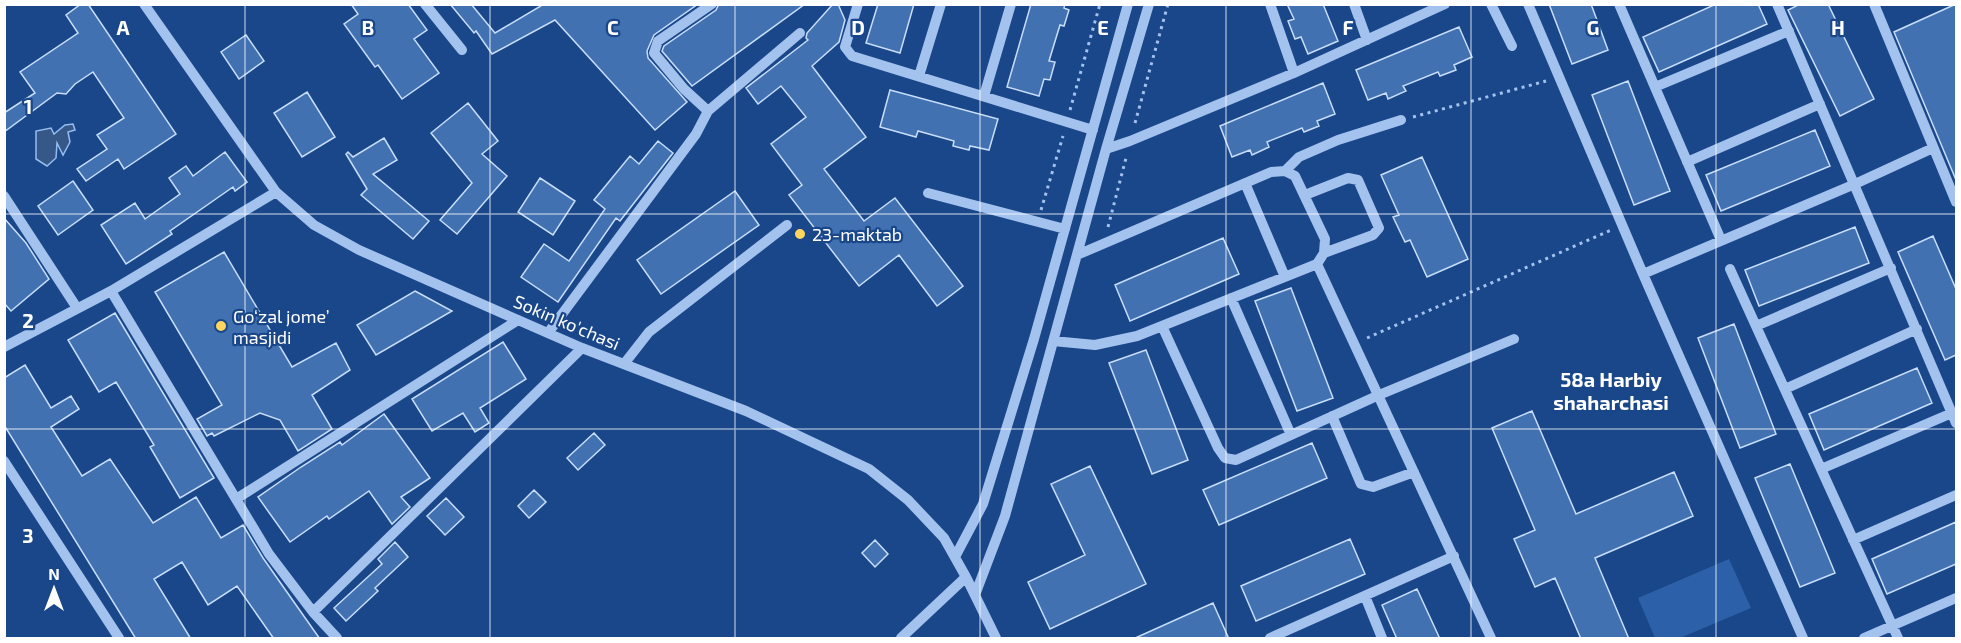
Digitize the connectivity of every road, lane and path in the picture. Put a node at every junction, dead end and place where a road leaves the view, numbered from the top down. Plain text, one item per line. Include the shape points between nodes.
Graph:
1 (144, 4) edge
2 (425, 4) edge
3 (712, 4) edge
4 (858, 4) edge
5 (941, 4) edge
6 (1011, 4) edge
7 (1128, 4) edge
8 (1149, 4) edge
9 (1270, 4) edge
10 (1354, 4) edge
11 (1445, 4) edge
12 (1491, 4) edge
13 (1528, 4) edge
14 (1619, 4) edge
15 (1778, 4) edge
16 (1874, 4) edge
17 (1424, 9) edge
18 (1789, 31) junction
19 (800, 33) dead end
20 (1367, 40) junction
21 (1512, 46) dead end
22 (462, 50) dead end
23 (1294, 73) junction
24 (919, 76) junction
25 (1559, 76) junction
26 (1654, 87) junction
27 (984, 96) junction
28 (1820, 104) junction
29 (708, 111) junction
30 (1401, 120) joint
31 (1093, 130) junction
32 (1933, 148) junction
33 (1106, 149) junction
34 (1687, 162) junction
35 (1285, 171) junction
36 (1245, 183) junction
37 (1855, 184) junction
38 (276, 192) junction
39 (927, 193) dead end
40 (1305, 195) junction
41 (4, 196) edge
42 (1956, 202) edge
43 (787, 225) dead end
44 (1622, 225) junction
45 (1065, 229) junction
46 (1721, 240) junction
47 (1324, 253) junction
48 (1077, 255) junction
49 (1317, 264) junction
50 (1891, 268) junction
51 (1730, 269) dead end
52 (1643, 274) junction
53 (1285, 277) junction
54 (111, 291) junction
55 (1231, 298) junction
56 (77, 308) junction
57 (518, 320) junction
58 (1162, 326) junction
59 (1756, 326) junction
60 (1917, 329) junction
61 (548, 333) junction
62 (1514, 339) dead end
63 (1053, 341) junction
64 (1355, 344) junction
65 (4, 347) edge
66 (582, 348) junction
67 (624, 364) junction
68 (1785, 389) junction
69 (1379, 395) junction
70 (1332, 416) junction
71 (1954, 418) edge
72 (1291, 435) junction
73 (4, 461) edge
74 (1821, 469) junction
75 (1414, 472) junction
76 (1956, 495) edge
77 (236, 499) junction
78 (1853, 540) junction
79 (955, 556) junction
80 (1454, 556) junction
81 (966, 577) junction
82 (975, 595) junction
83 (1365, 596) junction
84 (1956, 598) edge
85 (313, 612) junction
86 (1893, 626) junction
87 (1294, 627) junction
88 (119, 639) edge
89 (337, 639) edge
90 (901, 639) edge
91 (996, 639) edge
92 (1270, 639) edge
93 (1299, 639) edge
94 (1382, 639) edge
95 (1491, 639) edge
96 (1803, 639) edge
97 (1864, 639) edge
98 (1898, 639) edge

1 - 38 street, Sokin ko'chasi
2 - 22 street
3 - 29 street via 658,42 654,53
4 - 24 street via 845,47 852,56
5 - 24 street
6 - 27 street
7 - 31 street
8 - 33 street
9 - 23 street
10 - 20 street
11 - 17 street
12 - 21 street
13 - 25 street
14 - 26 street
15 - 18 street
16 - 32 street
17 - 20 street
18 - 26 street
18 - 28 street
19 - 29 street
20 - 23 street
23 - 33 street
24 - 27 street
25 - 30 path
25 - 44 street
26 - 34 street
27 - 31 street
28 - 34 street
28 - 37 street
29 - 61 street via 671,169
30 - 35 street via 1299,157
31 - 45 street
32 - 37 street
32 - 42 street
33 - 48 street
34 - 46 street
35 - 36 street via 1270,172
35 - 40 street via 1295,176
36 - 48 street
36 - 53 street
37 - 46 street
37 - 50 street
38 - 54 street
38 - 57 street, Sokin ko'chasi via 328,234
39 - 45 street
40 - 47 street via 1325,239
40 - 47 street via 1348,178 1358,180 1379,228 1373,235
41 - 56 street
43 - 67 street via 649,332
44 - 52 street
44 - 64 path
45 - 79 street via 983,504
46 - 52 street
47 - 49 street
48 - 63 street
49 - 53 street
49 - 64 street
50 - 59 street
50 - 60 street
51 - 59 street
52 - 96 street
53 - 55 street
54 - 56 street
54 - 77 street
55 - 58 street
55 - 72 street
56 - 65 street
57 - 61 street, Sokin ko'chasi
57 - 77 street
58 - 63 street via 1095,345
58 - 72 street via 1226,458 1236,460
59 - 68 street
60 - 68 street
60 - 71 street
61 - 66 street, Sokin ko'chasi
62 - 69 street
63 - 82 street via 1005,516
64 - 69 street
66 - 67 street, Sokin ko'chasi
66 - 85 street
67 - 79 street, Sokin ko'chasi via 746,411 868,469 908,500 944,538
68 - 74 street
69 - 70 street
69 - 75 street
70 - 72 street
70 - 75 street via 1361,484 1373,487
71 - 74 street
73 - 88 street
74 - 78 street
75 - 80 street
76 - 78 street
77 - 85 street via 269,554
78 - 86 street
79 - 81 street, Sokin ko'chasi
80 - 83 street
80 - 95 street
81 - 82 street, Sokin ko'chasi
81 - 90 street
82 - 91 street, Sokin ko'chasi
83 - 87 street
83 - 94 street
84 - 86 street
85 - 89 street
86 - 97 street
86 - 98 street
87 - 92 street
87 - 93 street

